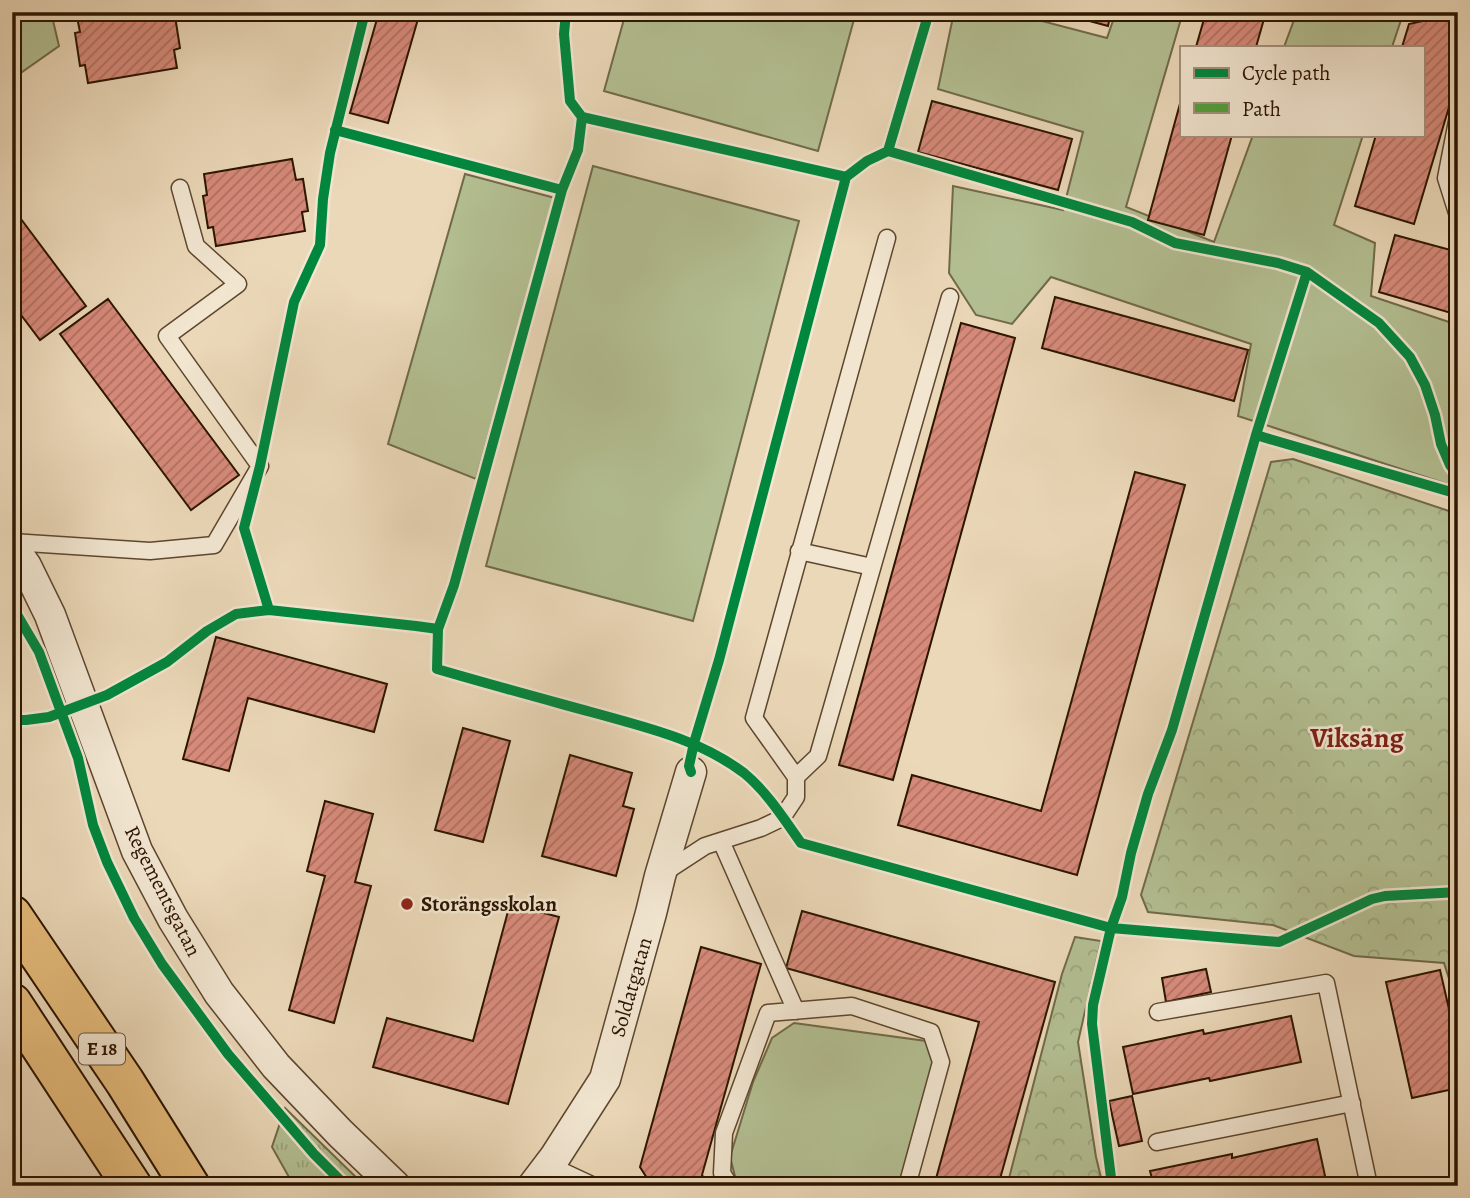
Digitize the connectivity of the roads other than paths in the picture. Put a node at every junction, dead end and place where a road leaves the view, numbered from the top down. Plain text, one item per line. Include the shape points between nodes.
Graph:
1 (1458, 116) edge
2 (180, 188) dead end
3 (1458, 216) edge
4 (887, 237) dead end
5 (950, 297) dead end
6 (12, 544) edge
7 (799, 551) junction
8 (872, 567) junction
9 (691, 772) dead end
10 (796, 777) junction
11 (721, 841) junction
12 (660, 876) junction
13 (12, 915) edge
14 (12, 1003) edge
15 (796, 1011) junction
16 (1158, 1013) dead end
17 (1352, 1103) junction
18 (1157, 1142) dead end
19 (541, 1175) edge
20 (132, 1186) edge
21 (190, 1186) edge
22 (395, 1186) edge
23 (594, 1186) edge
24 (730, 1186) edge
25 (907, 1186) edge
26 (1369, 1186) edge

1 - 3 lane via 1446,178
2 - 6 lane via 196,246 238,284 167,335 260,466 214,545 150,551
4 - 7 lane
5 - 8 lane
6 - 22 street, Regementsgatan via 50,615 137,851 173,919 219,993 276,1066
7 - 8 lane
7 - 10 lane via 754,718
8 - 10 lane via 818,756
9 - 12 street, Soldatgatan
10 - 11 lane via 796,797 782,818
11 - 12 lane via 705,846
11 - 15 lane
12 - 19 street, Soldatgatan via 605,1079
13 - 21 highway, E 18
14 - 20 highway, E 18
15 - 24 lane via 768,1013 724,1133 722,1173
15 - 25 lane via 852,1006 931,1032 942,1062
16 - 17 lane via 1326,983
17 - 18 lane
17 - 26 lane
19 - 23 lane

